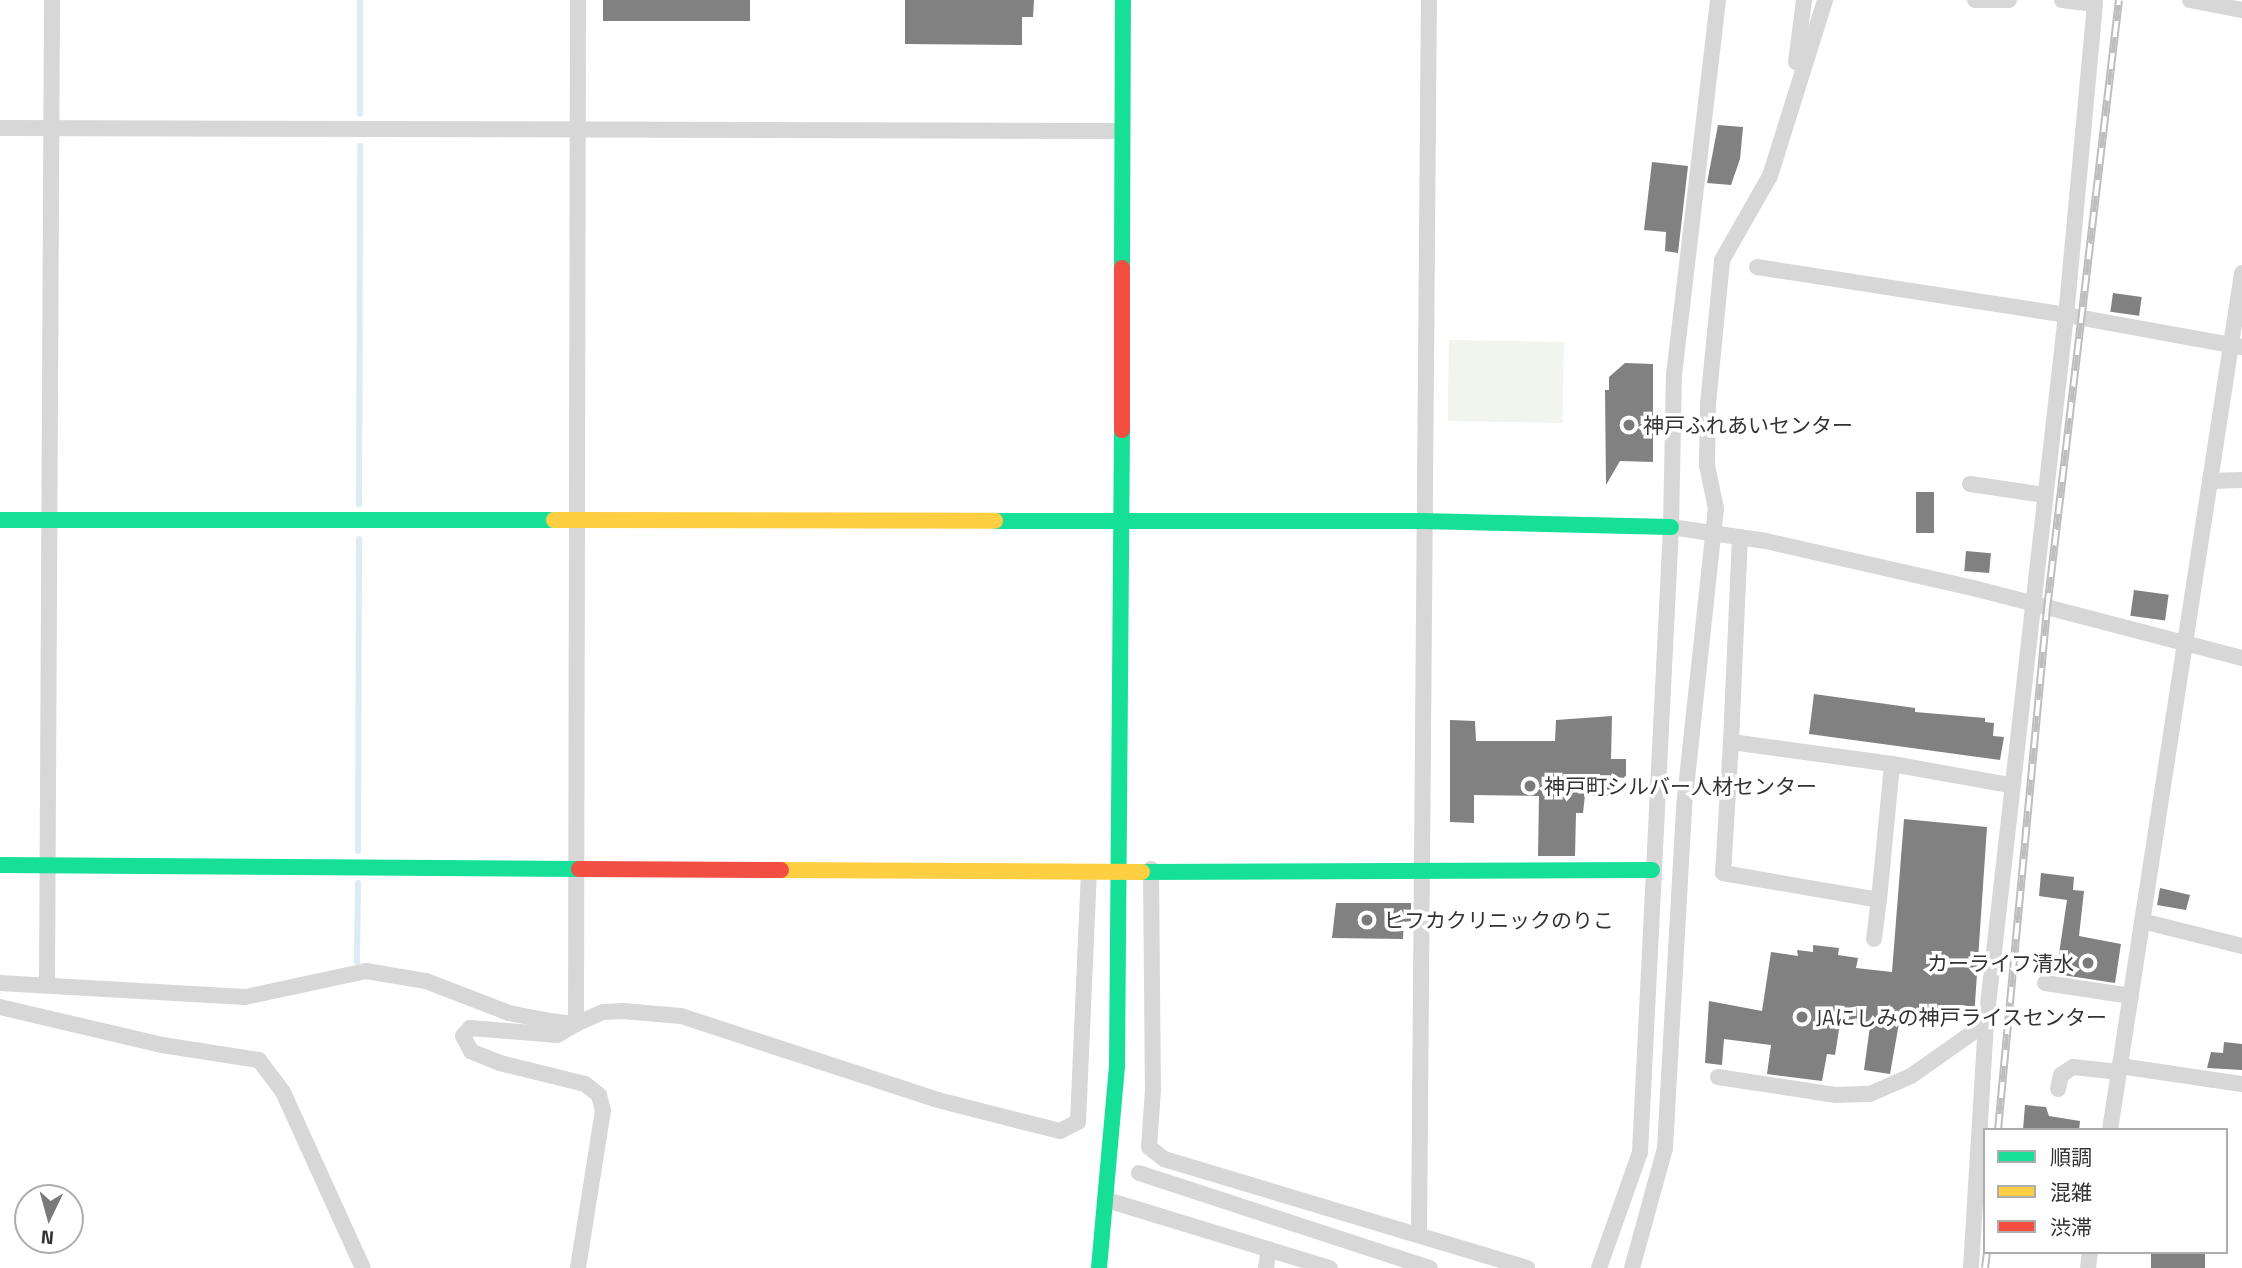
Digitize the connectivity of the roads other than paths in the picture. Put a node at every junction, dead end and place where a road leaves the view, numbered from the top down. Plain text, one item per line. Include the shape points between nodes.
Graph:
1 (52, 0) edge
2 (578, 0) edge
3 (1123, 0) edge
4 (1429, 0) edge
5 (1718, 0) edge
6 (1804, 0) edge
7 (1825, 0) edge
8 (1975, 0) edge
9 (2009, 0) edge
10 (2062, 0) edge
11 (2190, 0) edge
12 (2095, 2) edge
13 (2242, 10) edge
14 (1791, 95) junction
15 (0, 128) edge
16 (52, 128) junction
17 (1122, 131) junction
18 (579, 132) junction
19 (1758, 267) dead end
20 (2242, 273) edge
21 (2066, 315) junction
22 (2237, 345) edge
23 (2242, 480) edge
24 (2210, 481) junction
25 (1970, 484) dead end
26 (2045, 495) junction
27 (0, 520) edge
28 (50, 520) junction
29 (1121, 520) junction
30 (1421, 521) junction
31 (579, 522) junction
32 (1671, 527) junction
33 (1714, 532) junction
34 (1741, 537) junction
35 (2032, 604) junction
36 (2185, 643) junction
37 (2242, 658) edge
38 (1731, 742) junction
39 (1892, 764) junction
40 (2010, 785) junction
41 (0, 865) edge
42 (48, 865) junction
43 (576, 869) junction
44 (1151, 869) junction
45 (1652, 870) junction
46 (1121, 871) junction
47 (1420, 871) junction
48 (1089, 872) junction
49 (1879, 900) junction
50 (2142, 921) junction
51 (1874, 939) dead end
52 (2242, 946) edge
53 (0, 983) edge
54 (2045, 983) dead end
55 (47, 985) junction
56 (2131, 996) junction
57 (0, 1007) edge
58 (1986, 1023) junction
59 (576, 1024) junction
60 (2119, 1069) junction
61 (1718, 1077) dead end
62 (2242, 1084) edge
63 (2058, 1089) dead end
64 (2110, 1128) edge
65 (1139, 1172) dead end
66 (1107, 1200) junction
67 (1419, 1235) junction
68 (1269, 1249) junction
69 (363, 1268) edge
70 (578, 1268) edge
71 (1100, 1268) edge
72 (1266, 1268) edge
73 (1330, 1268) edge
74 (1430, 1268) edge
75 (1527, 1268) edge
76 (1599, 1268) edge
77 (1632, 1268) edge
78 (1971, 1268) edge

1 - 16 street
2 - 18 street
3 - 17 street
4 - 30 street
5 - 32 street via 1674,375
6 - 14 street
7 - 14 street
8 - 9 street
10 - 12 street
11 - 13 street
12 - 21 street
14 - 33 street via 1770,176 1722,260 1708,404 1707,465 1716,509
15 - 16 street
16 - 18 street
16 - 28 street
17 - 18 street
17 - 29 street
18 - 31 street
19 - 21 street
20 - 22 street
21 - 22 street
21 - 26 street
22 - 24 street
23 - 24 street
24 - 36 street
25 - 26 street
26 - 35 street
27 - 28 street
28 - 31 street
28 - 42 street
29 - 30 street
29 - 31 street
29 - 46 street
30 - 32 street
30 - 47 street
31 - 43 street
32 - 33 street
32 - 45 street
33 - 34 street
33 - 77 street via 1685,807 1665,1148
34 - 35 street
34 - 38 street
35 - 36 street
35 - 40 street
36 - 37 street
36 - 50 street
38 - 39 street
38 - 49 street via 1723,873
39 - 40 street
39 - 49 street
40 - 58 street
41 - 42 street
42 - 43 street
42 - 55 street
43 - 48 street
43 - 59 street
44 - 46 street
44 - 47 street
44 - 67 street via 1153,1090 1149,1147 1164,1159
45 - 47 street
45 - 76 street via 1640,1152
46 - 48 street
46 - 66 street via 1117,1066
47 - 67 street
48 - 59 street via 1078,1122 1060,1131 938,1100 681,1016 603,1012
49 - 51 street
50 - 52 street
50 - 56 street
53 - 55 street
54 - 56 street
55 - 59 street via 198,998 245,997 366,971 426,981 509,1013
56 - 60 street
57 - 69 street via 162,1045 259,1060 283,1091
58 - 61 street via 1910,1076 1870,1094 1835,1095
58 - 78 street
59 - 70 street via 557,1035 470,1028 463,1036 471,1051 585,1084 599,1095 603,1111
60 - 62 street
60 - 63 street via 2073,1067 2061,1075
60 - 64 street
65 - 74 street
66 - 68 street
66 - 71 street
67 - 75 street
68 - 72 street
68 - 73 street

